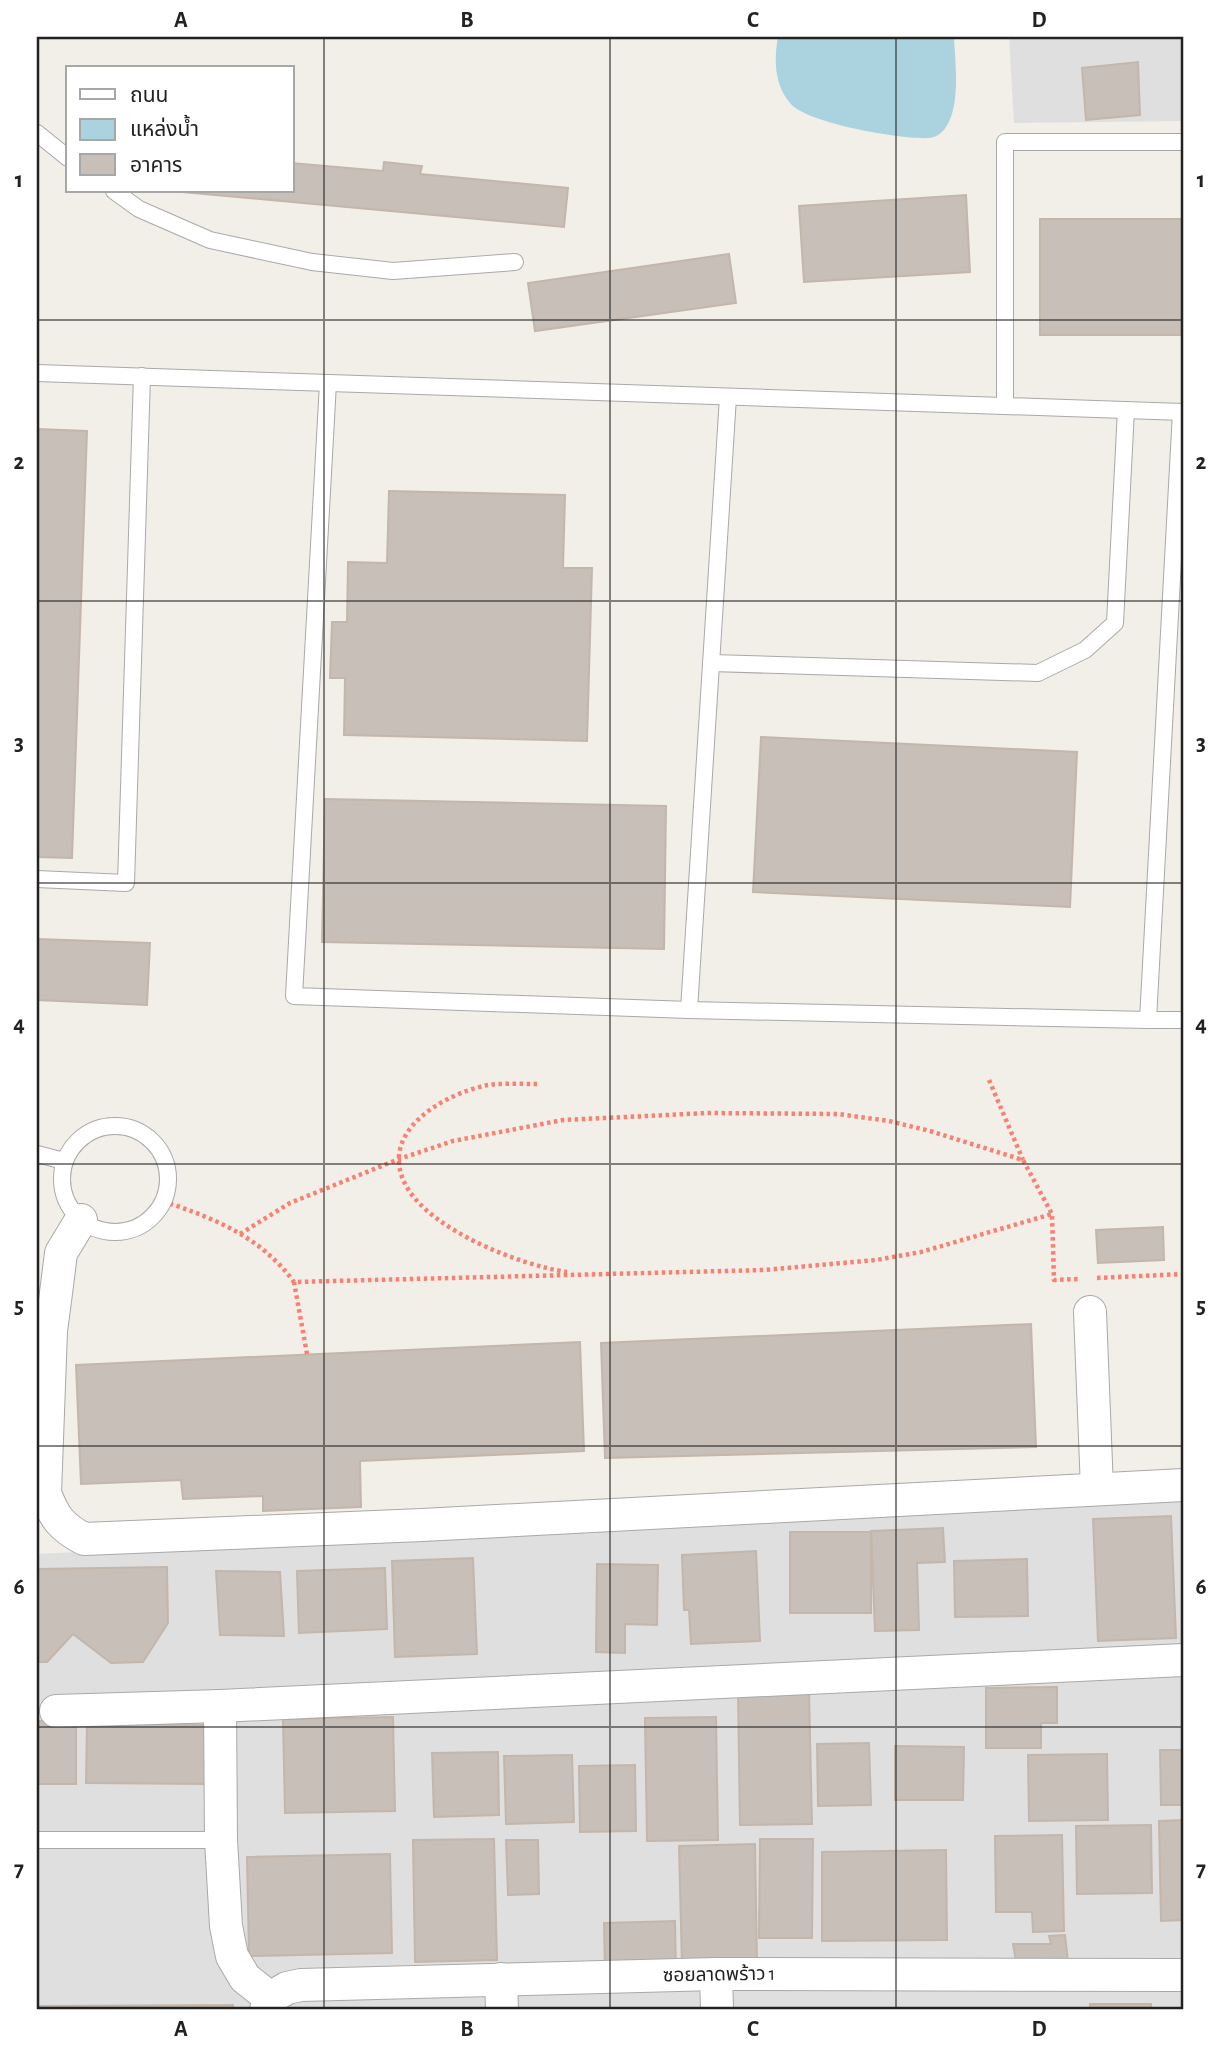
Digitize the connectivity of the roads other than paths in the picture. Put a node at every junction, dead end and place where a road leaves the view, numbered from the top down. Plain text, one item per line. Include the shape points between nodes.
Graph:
1 (37, 133) edge
2 (1183, 142) edge
3 (66, 156) edge
4 (115, 192) edge
5 (515, 262) dead end
6 (37, 373) edge
7 (142, 376) junction
8 (328, 383) junction
9 (728, 397) junction
10 (1006, 406) junction
11 (1126, 410) junction
12 (1182, 412) edge
13 (711, 663) junction
14 (37, 879) edge
15 (688, 1010) junction
16 (1148, 1020) junction
17 (1183, 1020) edge
18 (37, 1154) edge
19 (64, 1161) junction
20 (81, 1220) junction
21 (1090, 1312) dead end
22 (1183, 1485) edge
23 (1097, 1489) junction
24 (1183, 1660) edge
25 (220, 1706) junction
26 (56, 1711) dead end
27 (37, 1840) edge
28 (221, 1840) junction
29 (716, 1974) junction
30 (1183, 1975) edge
31 (501, 1979) junction
32 (268, 2004) edge
33 (502, 2010) edge
34 (717, 2010) edge

1 - 3 lane
2 - 10 lane via 1006,142
4 - 5 lane via 139,209 210,240 312,262 393,271
6 - 7 lane
7 - 8 lane
7 - 14 lane via 126,883
8 - 9 lane
8 - 15 lane via 294,996
9 - 10 lane
9 - 13 lane
10 - 11 lane
11 - 12 lane
11 - 13 lane via 1115,623 1085,650 1038,673
12 - 16 lane
13 - 15 lane
15 - 16 lane
16 - 17 lane
18 - 19 lane
19 - 20 lane via 64,1195
19 - 20 lane via 86,1134 120,1126 152,1140 167,1170 163,1201 142,1225 111,1232
20 - 23 street via 61,1254 51,1331 46,1493 52,1512 66,1530 84,1539
21 - 23 street
22 - 23 street
24 - 25 street
25 - 26 street
25 - 28 street
27 - 28 lane
28 - 32 street via 232,1956
29 - 30 street, ซอยลาดพร้าว 1 via 910,1960
29 - 31 street, ซอยลาดพร้าว 1
29 - 34 street
31 - 32 street, ซอยลาดพร้าว 1 via 301,1986 287,1988
31 - 33 street

